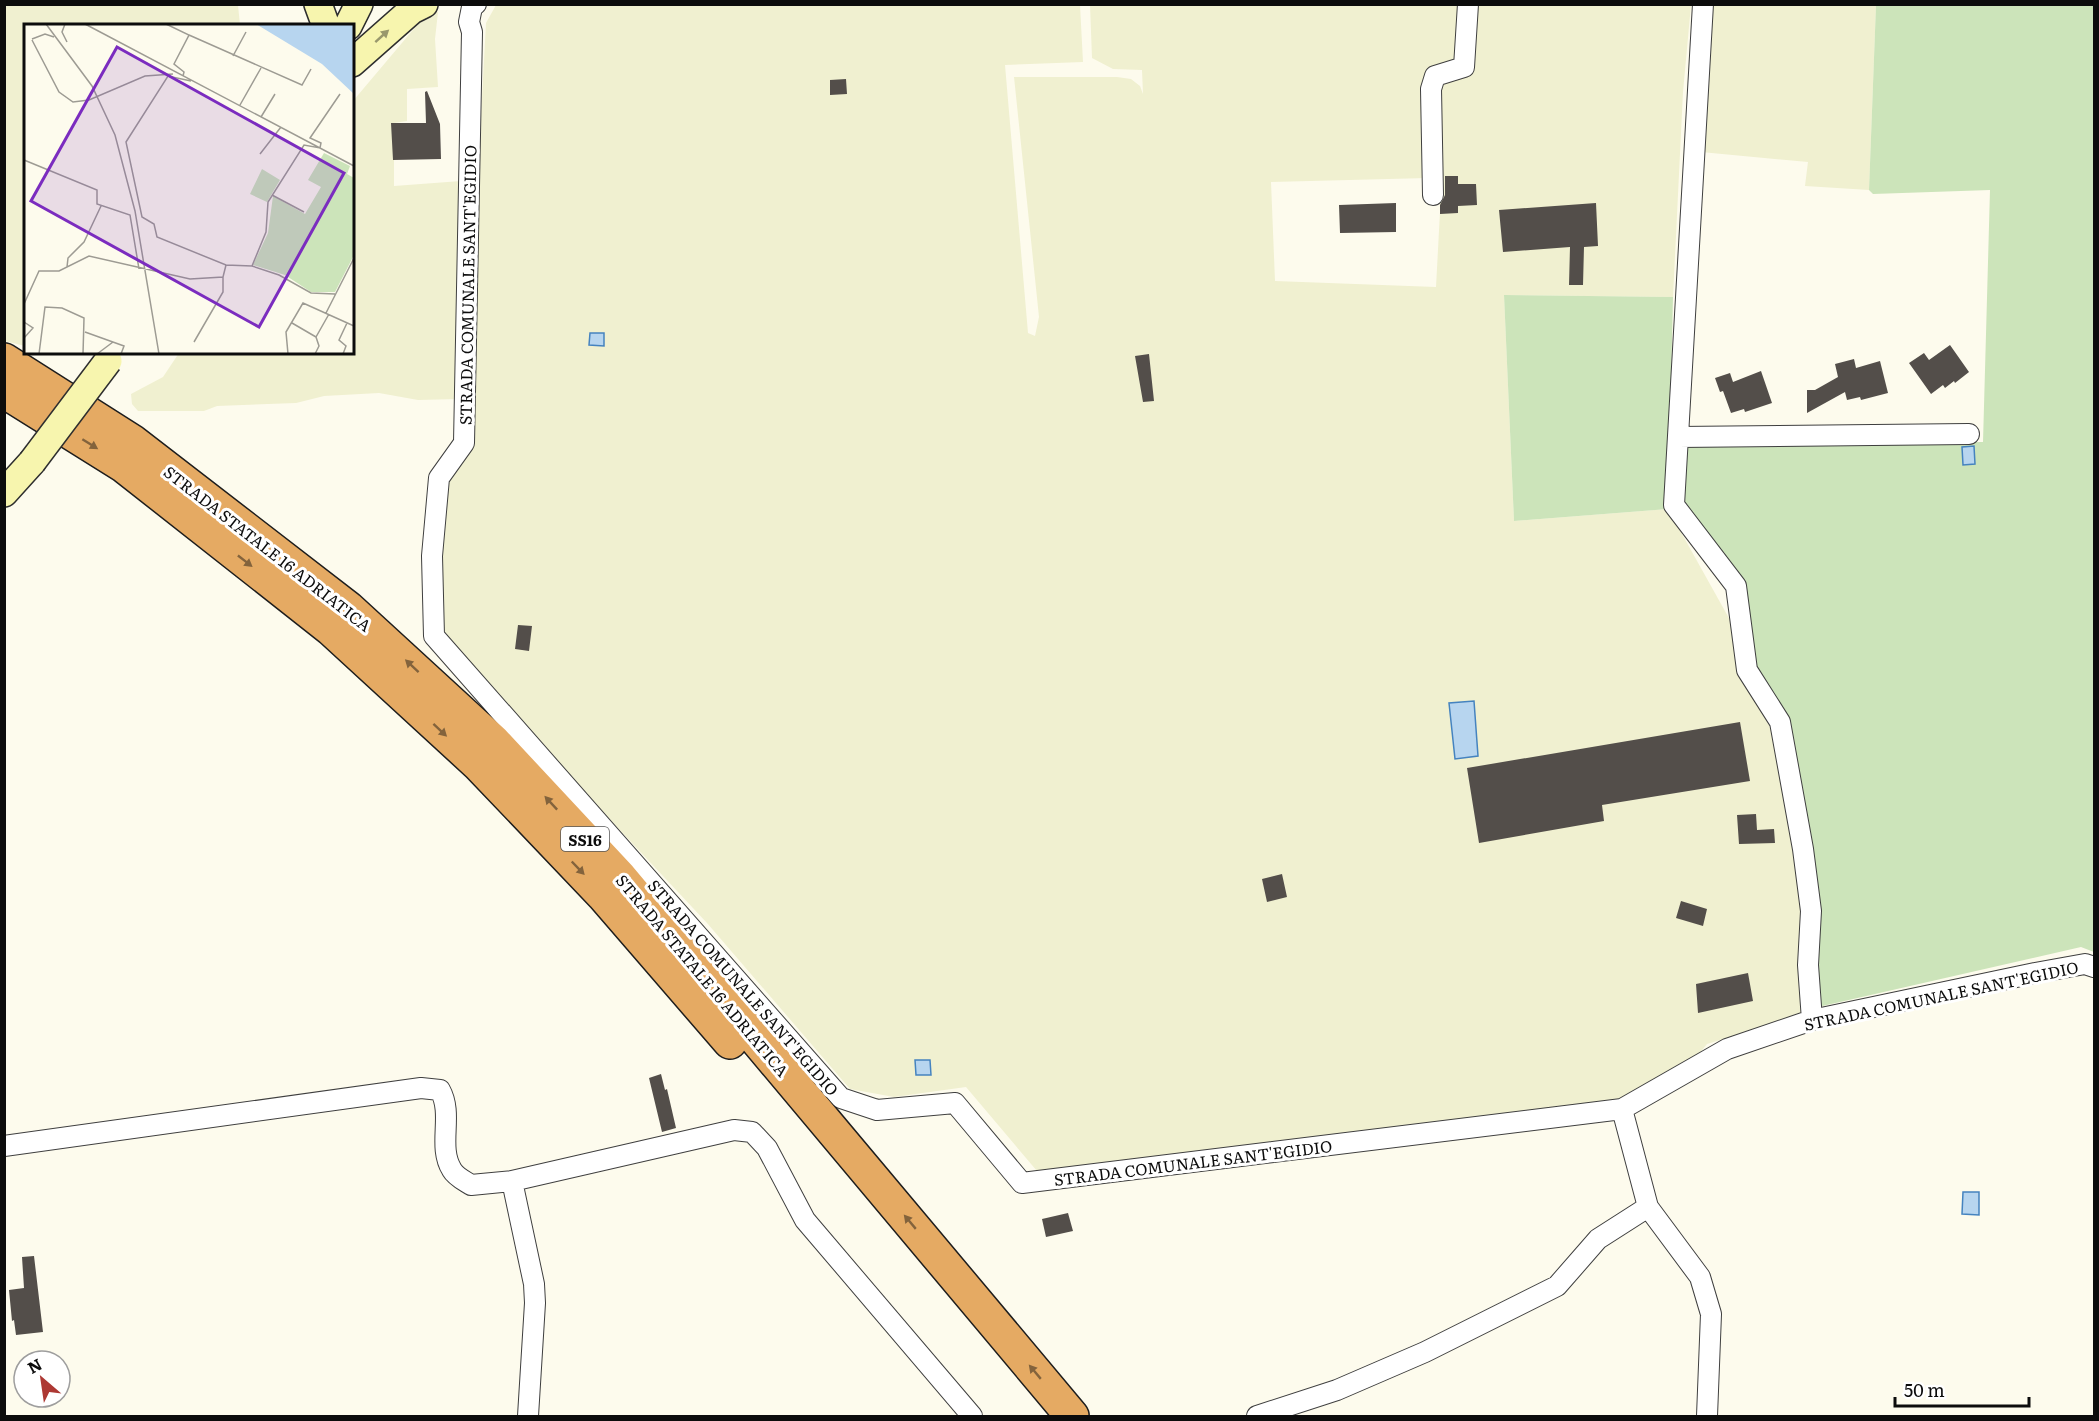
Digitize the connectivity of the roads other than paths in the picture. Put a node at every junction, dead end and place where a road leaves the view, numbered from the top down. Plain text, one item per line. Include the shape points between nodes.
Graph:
1 (318, 4) edge
2 (359, 4) edge
3 (476, 4) edge
4 (1468, 4) edge
5 (1703, 4) edge
6 (416, 6) edge
7 (325, 24) edge
8 (349, 24) edge
9 (354, 61) edge
10 (1433, 195) dead end
11 (111, 357) edge
12 (4, 360) edge
13 (4, 391) edge
14 (1969, 434) dead end
15 (1678, 437) junction
16 (4, 493) edge
17 (2094, 968) edge
18 (1812, 1020) junction
19 (1622, 1109) junction
20 (4, 1146) edge
21 (513, 1181) junction
22 (1648, 1207) junction
23 (528, 1416) edge
24 (972, 1416) edge
25 (1045, 1416) edge
26 (1072, 1416) edge
27 (1257, 1416) edge
28 (1707, 1416) edge

1 - 7 street
2 - 8 street
3 - 19 street, STRADA COMUNALE SANT'EGIDIO via 469,22 472,32 464,443 439,478 432,556 434,636 841,1098 877,1110 955,1103 1022,1183
4 - 10 street via 1464,67 1435,76 1431,89
5 - 15 street
9 -> 6 street
11 - 16 street, bridge
26 -> 12 highway, STRADA STATALE 16 ADRIATICA / SS16 via 620,877 494,742 348,608 133,442
13 -> 25 highway, STRADA STATALE 16 ADRIATICA / SS16 via 124,466 331,629 479,765 603,895
14 - 15 street
15 - 18 street via 1674,505 1736,586 1747,670 1780,722 1810,911
17 - 18 street, STRADA COMUNALE SANT'EGIDIO via 2085,964 2035,973
18 - 19 street, STRADA COMUNALE SANT'EGIDIO via 1727,1049
19 - 22 street
20 - 21 street via 421,1088 440,1090 446,1101 446,1155 453,1172 471,1185
21 - 23 street via 534,1284
21 - 24 street via 734,1130 752,1132 766,1148 805,1220
22 - 27 street via 1598,1239 1557,1286 1414,1357 1337,1390
22 - 28 street via 1700,1277 1711,1314

